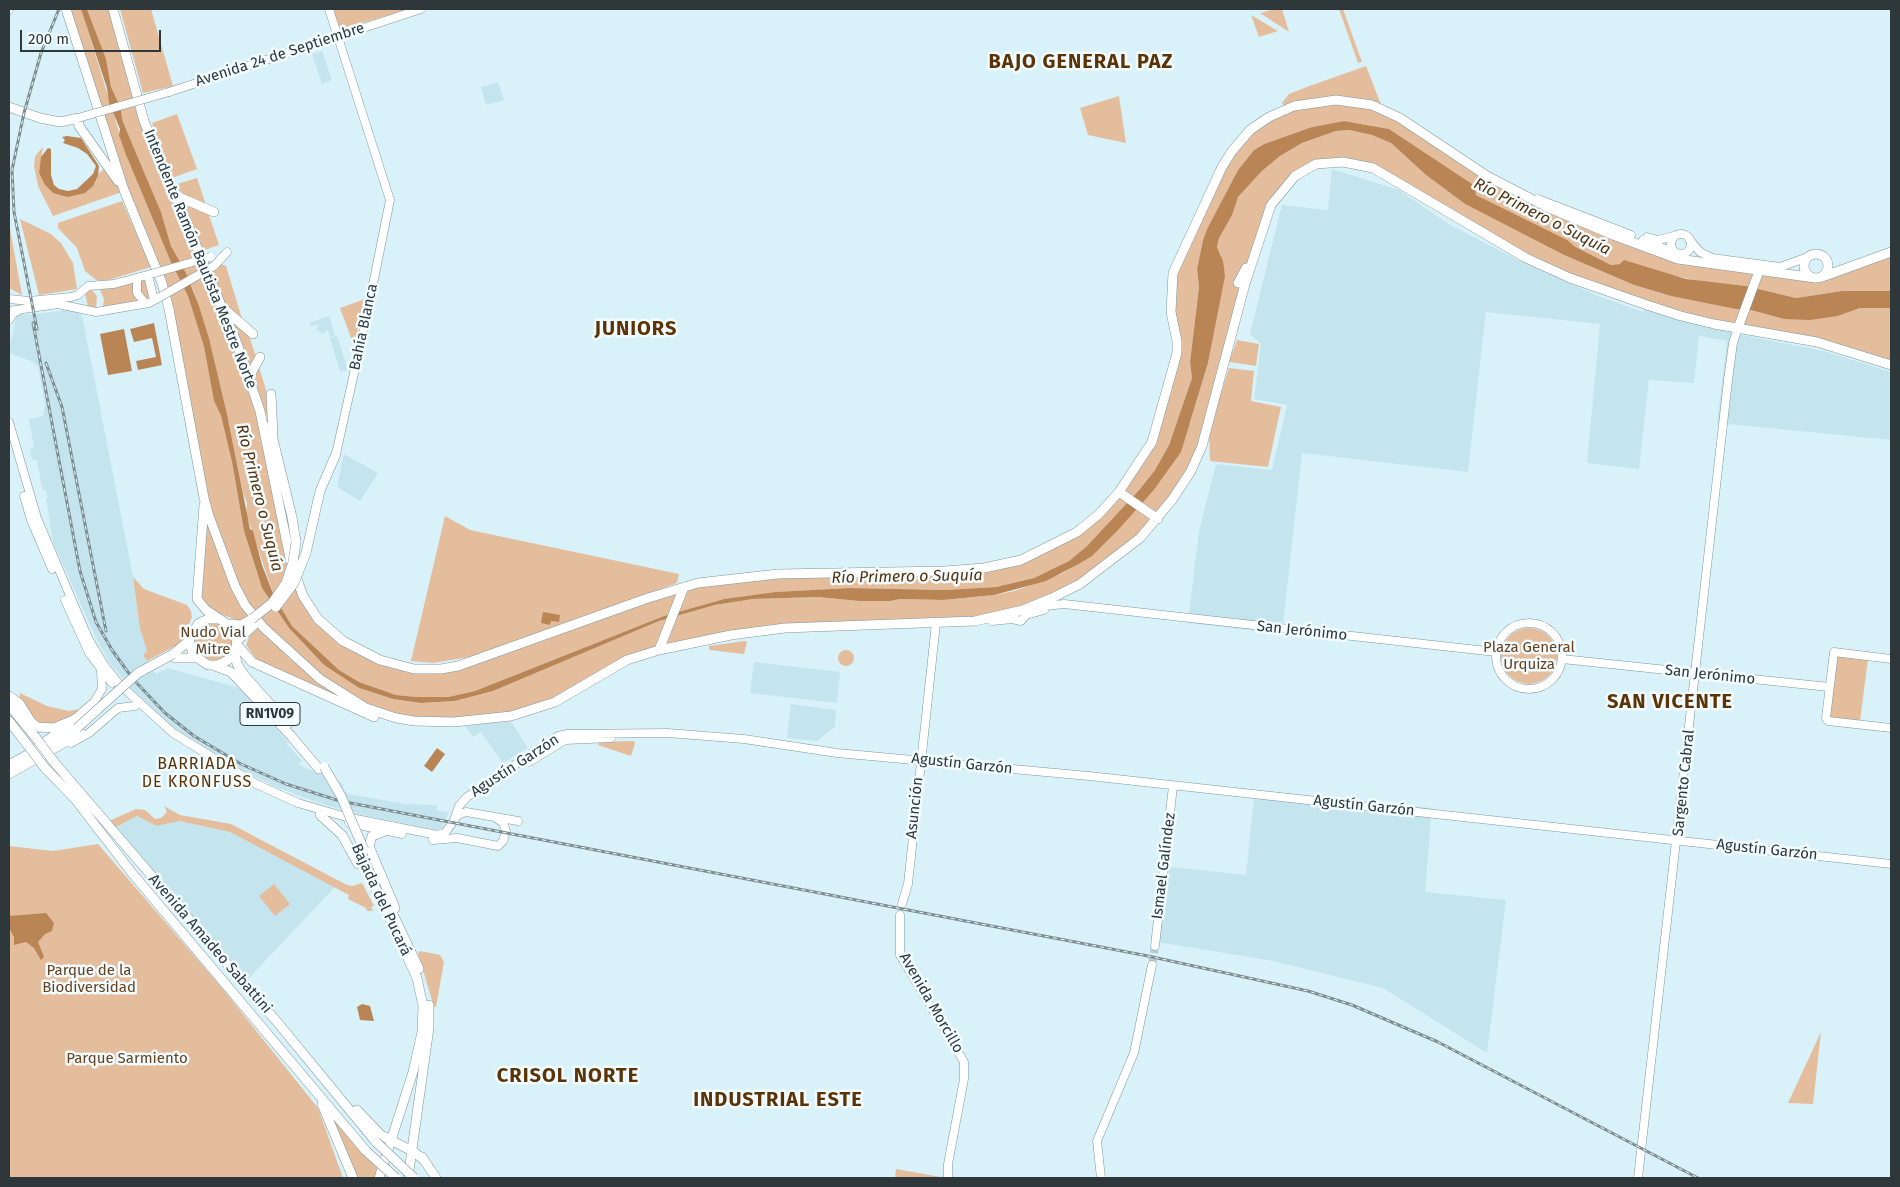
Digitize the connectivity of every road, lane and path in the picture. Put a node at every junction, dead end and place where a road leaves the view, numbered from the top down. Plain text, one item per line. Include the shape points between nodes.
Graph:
1 (66, 9) edge
2 (113, 9) edge
3 (329, 9) edge
4 (421, 9) edge
5 (337, 35) junction
6 (9, 107) edge
7 (78, 118) junction
8 (124, 190) junction
9 (172, 190) junction
10 (1520, 192) junction
11 (214, 212) dead end
12 (1630, 236) dead end
13 (1674, 236) junction
14 (1689, 239) junction
15 (1673, 252) junction
16 (1891, 252) edge
17 (1255, 253) junction
18 (1683, 254) junction
19 (1808, 258) junction
20 (1733, 267) junction
21 (1759, 271) junction
22 (150, 274) junction
23 (1818, 277) junction
24 (137, 278) junction
25 (1238, 283) dead end
26 (9, 299) edge
27 (157, 299) junction
28 (145, 303) junction
29 (220, 305) junction
30 (24, 308) junction
31 (9, 310) edge
32 (9, 320) edge
33 (1739, 324) junction
34 (253, 334) dead end
35 (260, 357) dead end
36 (1891, 365) edge
37 (248, 377) junction
38 (271, 394) dead end
39 (260, 411) junction
40 (9, 422) edge
41 (273, 439) junction
42 (9, 441) edge
43 (336, 454) joint
44 (1122, 495) junction
45 (204, 498) junction
46 (1156, 517) junction
47 (682, 590) junction
48 (1108, 609) junction
49 (1023, 610) junction
50 (218, 619) junction
51 (254, 621) junction
52 (975, 621) junction
53 (936, 623) junction
54 (228, 624) junction
55 (189, 641) junction
56 (236, 646) junction
57 (659, 648) junction
58 (1496, 652) junction
59 (174, 656) junction
60 (195, 658) junction
61 (1889, 658) edge
62 (1562, 659) junction
63 (215, 666) junction
64 (101, 671) junction
65 (1696, 673) junction
66 (116, 684) junction
67 (1829, 687) junction
68 (102, 691) junction
69 (9, 696) edge
70 (9, 706) edge
71 (135, 706) junction
72 (9, 721) edge
73 (414, 722) junction
74 (78, 727) junction
75 (1891, 728) edge
76 (837, 753) junction
77 (920, 760) junction
78 (20, 763) junction
79 (9, 765) edge
80 (322, 768) junction
81 (9, 774) edge
82 (1173, 786) junction
83 (478, 813) junction
84 (320, 815) joint
85 (494, 817) junction
86 (453, 821) junction
87 (518, 821) dead end
88 (342, 823) junction
89 (385, 832) junction
90 (457, 838) junction
91 (1678, 840) junction
92 (362, 851) junction
93 (1891, 864) edge
94 (902, 904) dead end
95 (900, 915) dead end
96 (405, 936) junction
97 (1155, 946) tunnel mouth
98 (403, 948) junction
99 (1152, 965) tunnel mouth
100 (315, 1067) junction
101 (302, 1072) junction
102 (396, 1119) junction
103 (372, 1127) junction
104 (413, 1136) junction
105 (390, 1140) junction
106 (411, 1150) junction
107 (424, 1160) junction
108 (379, 1177) edge
109 (353, 1178) edge
110 (396, 1178) edge
111 (408, 1178) edge
112 (414, 1178) edge
113 (436, 1178) edge
114 (948, 1178) edge
115 (1101, 1178) edge
116 (1638, 1178) edge

1 - 8 main road
2 - 9 main road, Intendente Ramón Bautista Mestre Norte via 144,121
3 - 5 main road
4 - 5 main road, Avenida 24 de Septiembre
5 - 7 main road, Avenida 24 de Septiembre, bridge via 168,92
5 - 43 main road, Bahía Blanca via 390,200
6 - 7 main road via 60,122
7 - 8 main road via 79,126
8 - 45 main road via 162,283 169,309
9 - 11 main road
9 - 29 main road, Intendente Ramón Bautista Mestre Norte
10 - 12 main road
10 - 20 main road, Intendente Ramón Bautista Mestre Norte via 1546,207 1638,245 1678,259
10 - 44 main road, Intendente Ramón Bautista Mestre Norte via 1482,173 1400,118 1372,105 1322,100 1281,111 1250,130 1225,161 1174,268 1171,312 1178,341 1176,360 1152,442
13 - 14 main road via 1682,234
13 - 15 main road via 1670,242
13 - 15 main road via 1658,240 1643,238
14 - 18 main road via 1690,248
14 - 19 main road via 1700,252 1712,258 1780,267
15 - 18 main road
16 - 23 main road, Intendente Ramón Bautista Mestre Norte
17 - 25 main road
17 - 33 main road via 1272,203 1296,176 1310,166 1322,163 1359,164 1385,174 1504,246 1564,276 1681,316
17 - 46 main road via 1202,446 1186,480
18 - 20 main road
19 - 23 main road via 1804,268 1808,275
19 - 23 main road via 1816,254 1826,260 1827,271
20 - 21 main road, Intendente Ramón Bautista Mestre Norte
21 - 23 main road, Intendente Ramón Bautista Mestre Norte
21 - 33 main road
22 - 24 main road
22 - 27 main road
22 - 27 main road, bridge via 227,252 214,266
24 - 26 main road via 88,286 71,298
24 - 28 main road via 137,293
27 - 28 main road
28 - 30 main road via 92,312 70,305
29 - 34 main road
29 - 37 main road, Intendente Ramón Bautista Mestre Norte
30 - 31 main road
30 - 32 main road
33 - 36 main road via 1818,342
33 - 65 main road, Sargento Cabral via 1728,380
35 - 37 main road
37 - 39 main road, Intendente Ramón Bautista Mestre Norte
38 - 41 main road
39 - 41 main road
39 - 47 main road, Intendente Ramón Bautista Mestre Norte via 291,563 303,596 336,636 380,660 414,669 450,668
40 - 66 main road via 48,548 88,638
41 - 51 main road, bridge via 295,526 296,542 286,584
42 - 64 main road via 36,532 80,634
43 - 51 main road, bridge via 320,490 299,574 284,598
44 - 46 main road
44 - 47 main road, Intendente Ramón Bautista Mestre Norte via 1077,532 1041,552 1008,564 959,571 753,576
45 - 50 main road via 196,595 200,605
45 - 73 main road via 238,591 264,628 294,657 343,695 380,714
46 - 49 main road via 1140,538 1096,573 1065,592
47 - 57 main road
48 - 49 main road, San Jerónimo via 1059,604
48 - 52 main road, San Jerónimo via 1048,609 1026,615 1021,621
48 - 58 main road, San Jerónimo
49 - 52 main road
50 - 54 main road
50 - 55 main road via 197,624
51 - 54 main road
51 - 56 main road
52 - 53 main road
53 - 57 main road via 766,630
53 - 77 main road, Asunción
54 - 56 main road via 234,632
55 - 59 main road
55 - 60 main road
56 - 63 main road via 228,660
56 - 73 main road via 252,662 355,710 383,720
56 - 80 main road, Bajada del Pucará / RN1V09 via 237,664 244,675
57 - 73 main road via 627,660 567,696 535,710 486,720
58 - 62 main road via 1504,634 1522,624 1532,623 1542,626 1557,639
58 - 62 main road via 1500,672 1511,683 1525,688 1545,684 1554,678
59 - 60 main road
59 - 74 main road via 141,677
60 - 63 main road
61 - 67 main road via 1834,652
62 - 65 main road, San Jerónimo
63 - 80 main road, Bajada del Pucará / RN1V09 via 231,672
64 - 66 main road
64 - 68 main road
65 - 67 main road, San Jerónimo
65 - 91 main road, Sargento Cabral
66 - 68 main road
66 - 71 main road
66 - 88 main road via 173,733 235,773
67 - 75 main road via 1828,721
68 - 74 main road
69 - 74 main road via 19,703 30,722 37,727
70 - 100 main road, Avenida Amadeo Sabattini, bridge
71 - 78 main road via 118,708 83,737
71 - 84 main road via 159,728 221,770 256,789
72 - 101 main road, Avenida Amadeo Sabattini, bridge via 132,873
74 - 78 main road
74 - 78 main road
76 - 77 main road, Agustín Garzón
76 - 83 main road, Agustín Garzón via 668,737 569,739 558,742 472,800 471,808
76 - 86 main road, Agustín Garzón via 703,735 642,732 568,734 554,738 467,797 458,806
77 - 82 main road, Agustín Garzón
77 - 94 main road, Asunción via 908,884
78 - 79 main road
78 - 81 main road
80 - 92 main road, Bajada del Pucará / RN1V09
82 - 91 main road, Agustín Garzón
82 - 97 main road, Ismael Galíndez
83 - 85 main road
83 - 86 main road, Agustín Garzón via 463,812
84 - 88 main road
85 - 87 main road
85 - 90 main road via 501,821 506,832 502,843 495,847
86 - 88 main road via 445,833 437,836
86 - 90 main road via 453,832
88 - 89 main road
88 - 98 main road via 388,926
89 - 90 main road via 434,840
89 - 96 main road via 372,836 368,846
91 - 93 main road, Agustín Garzón
91 - 116 main road, Sargento Cabral
92 - 96 main road, Bajada del Pucará / RN1V09
92 - 98 main road, Bajada del Pucará / RN1V09
95 - 114 main road, Avenida Morcillo via 900,955 964,1062
96 - 104 main road, Bajada del Pucará / RN1V09 via 425,984 430,1012
98 - 102 main road, Bajada del Pucará / RN1V09 via 420,986 424,1014 413,1072
99 - 115 main road via 1134,1053 1097,1141
100 - 103 main road
100 - 112 main road, Avenida Amadeo Sabattini, bridge via 376,1142
101 - 109 main road via 326,1110
101 - 110 main road, Avenida Amadeo Sabattini, bridge via 366,1151
102 - 103 main road via 387,1127
102 - 105 main road, Bajada del Pucará / RN1V09
103 - 105 main road
104 - 106 main road, Bajada del Pucará
104 - 107 main road
105 - 106 main road
105 - 108 main road, Bajada del Pucará / RN1V09
106 - 107 main road
106 - 111 main road, Bajada del Pucará
107 - 113 main road

